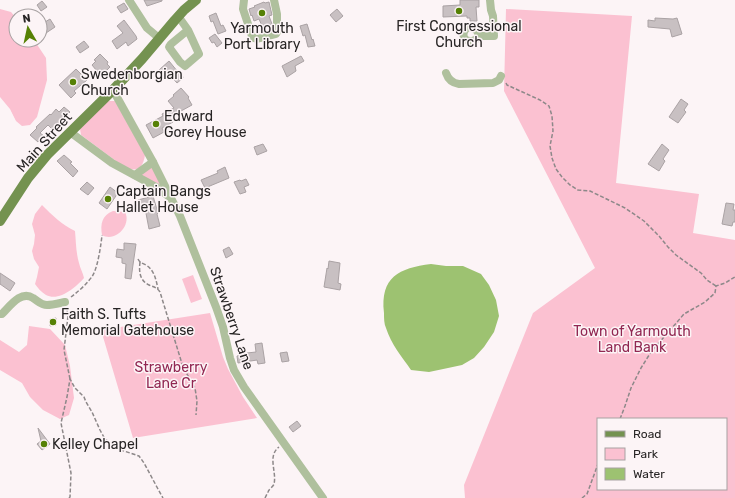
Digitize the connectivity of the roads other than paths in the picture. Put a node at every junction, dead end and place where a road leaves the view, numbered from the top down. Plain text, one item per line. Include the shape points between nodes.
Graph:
1 (129, 0) edge
2 (196, 0) edge
3 (244, 0) edge
4 (274, 0) edge
5 (490, 0) edge
6 (178, 16) junction
7 (188, 30) dead end
8 (481, 36) dead end
9 (159, 38) junction
10 (446, 73) dead end
11 (501, 76) road end
12 (113, 90) junction
13 (70, 132) junction
14 (153, 162) junction
15 (134, 175) junction
16 (171, 198) junction
17 (0, 221) edge
18 (65, 302) road end
19 (0, 314) edge
20 (323, 498) edge

1 - 9 street via 147,28
2 - 6 main road, Main Street
3 - 4 street via 243,9 252,36 257,39 277,32
5 - 8 street via 494,36
6 - 7 street
6 - 9 main road, Main Street
9 - 12 main road, Main Street
10 - 11 street via 450,81 459,84 493,84
12 - 13 main road, Main Street
12 - 14 street, Strawberry Lane
13 - 15 street, Strawberry Lane via 112,163
13 - 17 main road, Main Street via 38,165
14 - 15 street
14 - 16 street, Strawberry Lane
15 - 16 street, Strawberry Lane
16 - 20 street, Strawberry Lane via 216,307 234,370
18 - 19 street via 41,304 27,295 19,298

